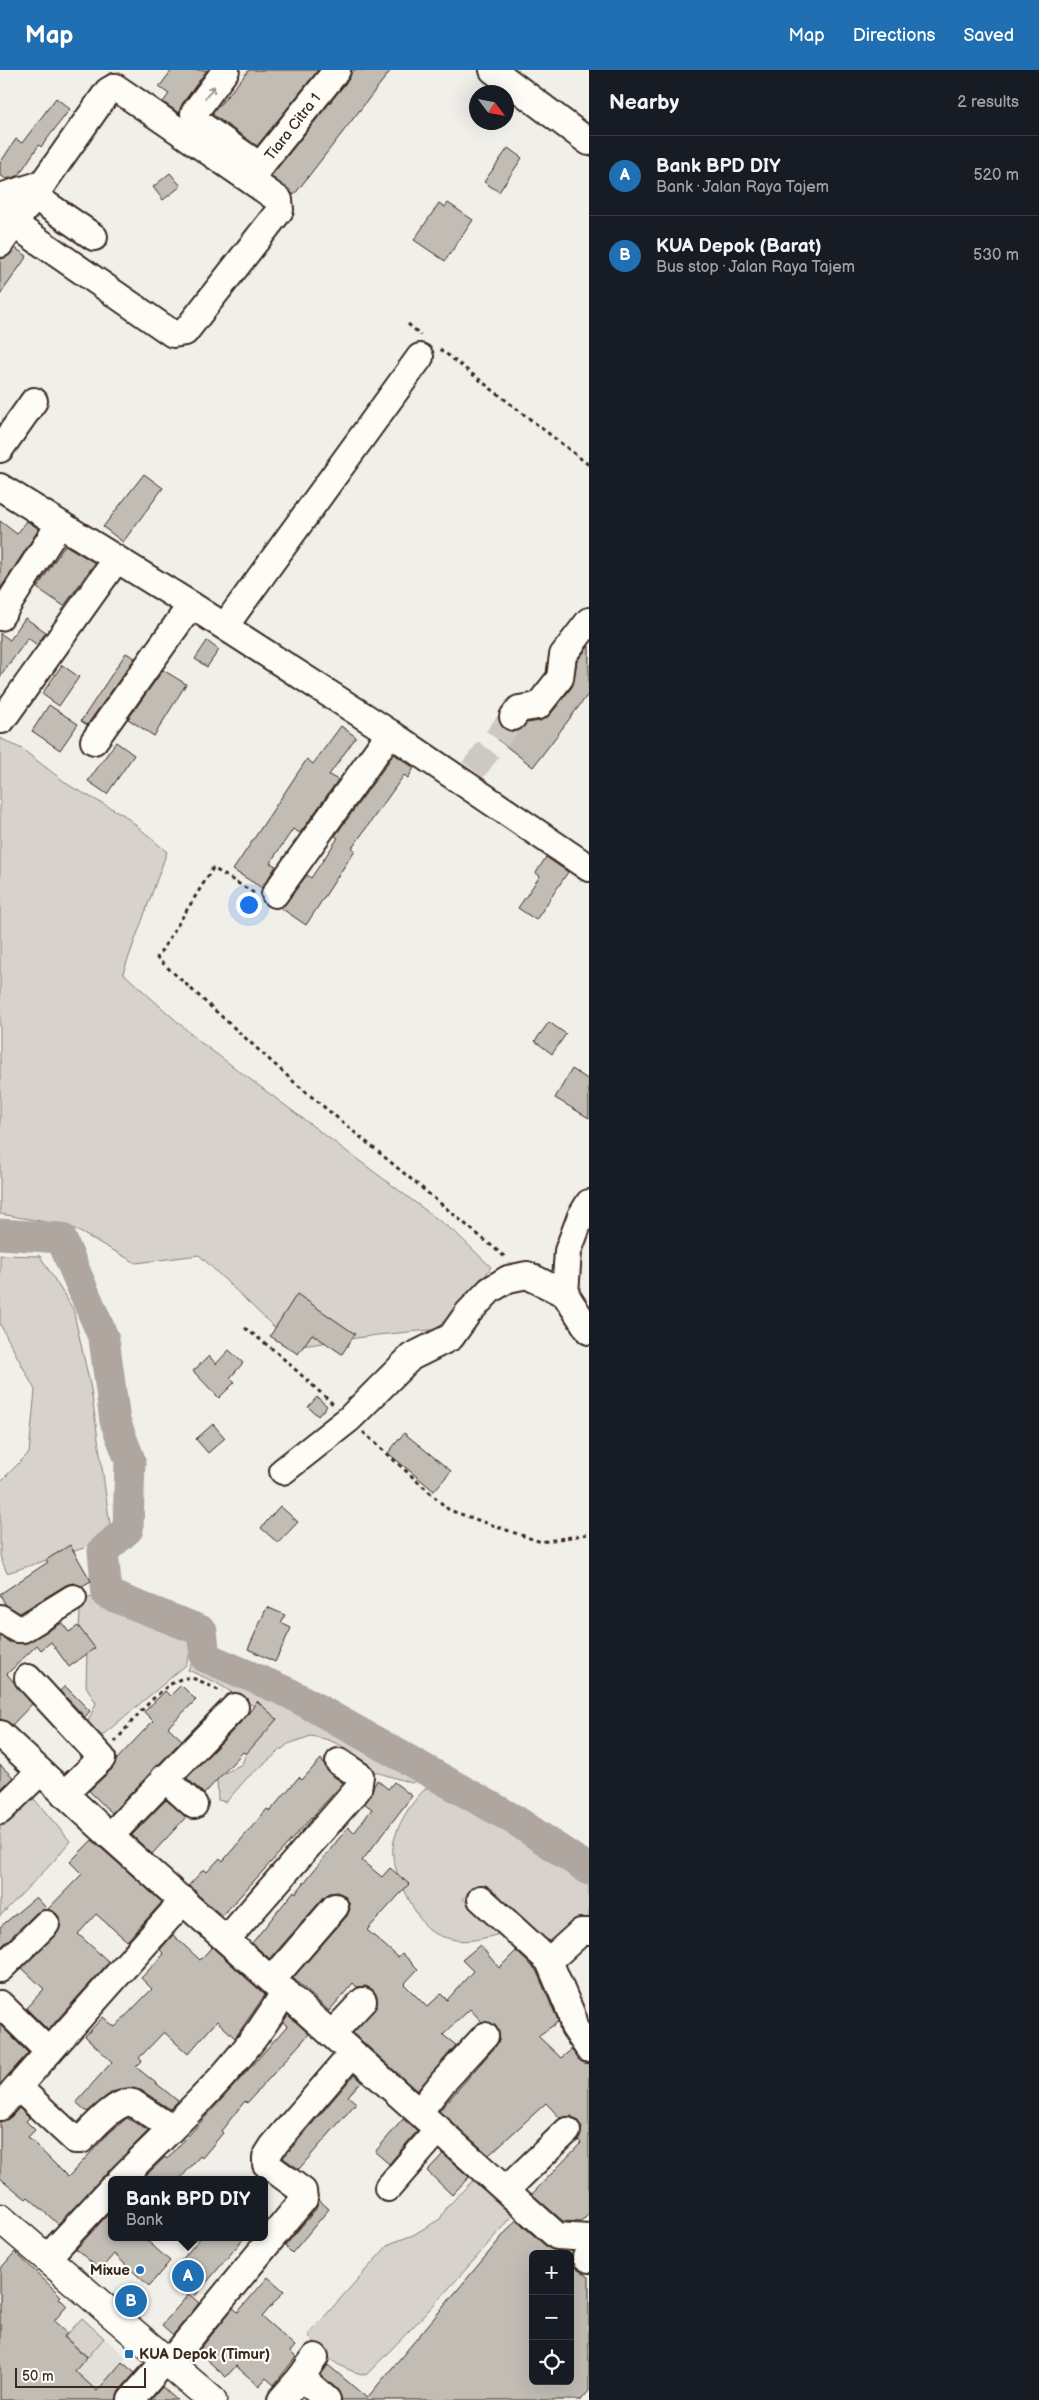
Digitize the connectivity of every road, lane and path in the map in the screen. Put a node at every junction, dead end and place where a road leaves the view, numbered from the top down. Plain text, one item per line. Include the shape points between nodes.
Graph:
1 (226, 70) edge
2 (337, 70) edge
3 (493, 70) edge
4 (589, 142) edge
5 (38, 190) junction
6 (0, 197) edge
7 (5, 228) edge
8 (94, 237) dead end
9 (408, 324) dead end
10 (428, 347) junction
11 (34, 401) dead end
12 (0, 449) edge
13 (589, 465) edge
14 (0, 488) edge
15 (59, 525) junction
16 (116, 560) junction
17 (191, 605) junction
18 (0, 617) edge
19 (589, 621) edge
20 (225, 626) junction
21 (513, 717) tunnel mouth
22 (2, 720) dead end
23 (390, 733) junction
24 (94, 741) dead end
25 (589, 868) edge
26 (275, 894) joint
27 (589, 1203) edge
28 (527, 1275) junction
29 (565, 1294) junction
30 (245, 1328) dead end
31 (589, 1331) edge
32 (349, 1419) junction
33 (283, 1470) dead end
34 (589, 1534) edge
35 (73, 1598) dead end
36 (0, 1618) edge
37 (28, 1678) dead end
38 (235, 1707) joint
39 (0, 1734) edge
40 (122, 1734) dead end
41 (339, 1762) dead end
42 (40, 1772) junction
43 (164, 1778) junction
44 (64, 1794) junction
45 (194, 1805) dead end
46 (0, 1811) edge
47 (110, 1836) junction
48 (481, 1899) dead end
49 (184, 1900) junction
50 (335, 1907) dead end
51 (46, 1924) dead end
52 (589, 1932) edge
53 (227, 1939) junction
54 (549, 1961) junction
55 (0, 1969) edge
56 (278, 1985) junction
57 (363, 2001) dead end
58 (0, 2004) edge
59 (332, 2034) junction
60 (485, 2036) dead end
61 (589, 2050) edge
62 (49, 2052) junction
63 (354, 2053) junction
64 (18, 2087) junction
65 (0, 2107) edge
66 (420, 2112) junction
67 (171, 2128) junction
68 (439, 2129) junction
69 (567, 2131) dead end
70 (124, 2176) edge
71 (388, 2188) dead end
72 (506, 2190) junction
73 (108, 2192) edge
74 (0, 2218) edge
75 (588, 2251) edge
76 (47, 2258) junction
77 (168, 2362) junction
78 (131, 2400) edge
79 (212, 2400) edge
80 (281, 2400) edge
81 (327, 2400) edge

2 -> 1 street, Tiara Citra 1 via 260,166 195,121 194,114
3 - 4 street
5 - 6 street
5 - 7 street
5 - 7 street via 108,91 115,86 280,200 281,204 280,210 185,332 179,334 173,334
5 - 8 street
9 - 10 path
10 - 13 path
10 - 20 street
11 - 12 street
14 - 15 street
15 - 16 street
15 - 18 street
16 - 17 street
16 - 22 street
17 - 20 street
17 - 24 street
19 - 21 street via 563,655 560,678 544,699 538,706 519,709
20 - 23 street
23 - 25 street via 469,777
23 - 26 street
26 - 28 path via 260,897 214,868 157,958 294,1082
27 - 29 street via 568,1252
28 - 29 street
28 - 32 street via 508,1279 490,1290 451,1337 411,1357
29 - 31 street
30 - 32 path
32 - 33 street
32 - 34 path via 449,1510 541,1542
35 - 36 street via 23,1630
37 - 44 street via 102,1758
38 - 40 path via 235,1700 226,1694 183,1678 169,1684
38 - 43 street
39 - 42 street
41 - 53 street via 360,1776 358,1789
42 - 44 street
42 - 46 street
43 - 45 street
43 - 47 street
44 - 47 street
47 - 49 street
48 - 54 street
49 - 53 street
49 - 62 street
50 - 56 street
51 - 55 street
52 - 54 street via 581,1932
53 - 56 street
54 - 61 street via 574,2027
56 - 59 street
56 - 67 street via 266,2025 212,2090
57 - 59 street
58 - 62 street
59 - 63 street
60 - 66 street
62 - 64 street
63 - 66 street
63 - 77 street via 266,2157 266,2164 303,2192 304,2199
64 - 65 street
64 - 67 street via 78,2141 126,2101
66 - 68 street
67 - 70 street
68 - 71 street
68 - 72 street
69 - 72 street
72 - 75 street via 557,2236
73 - 76 street
74 - 76 main road
76 - 77 main road
77 - 78 street
77 - 79 main road
80 - 81 street via 308,2367

